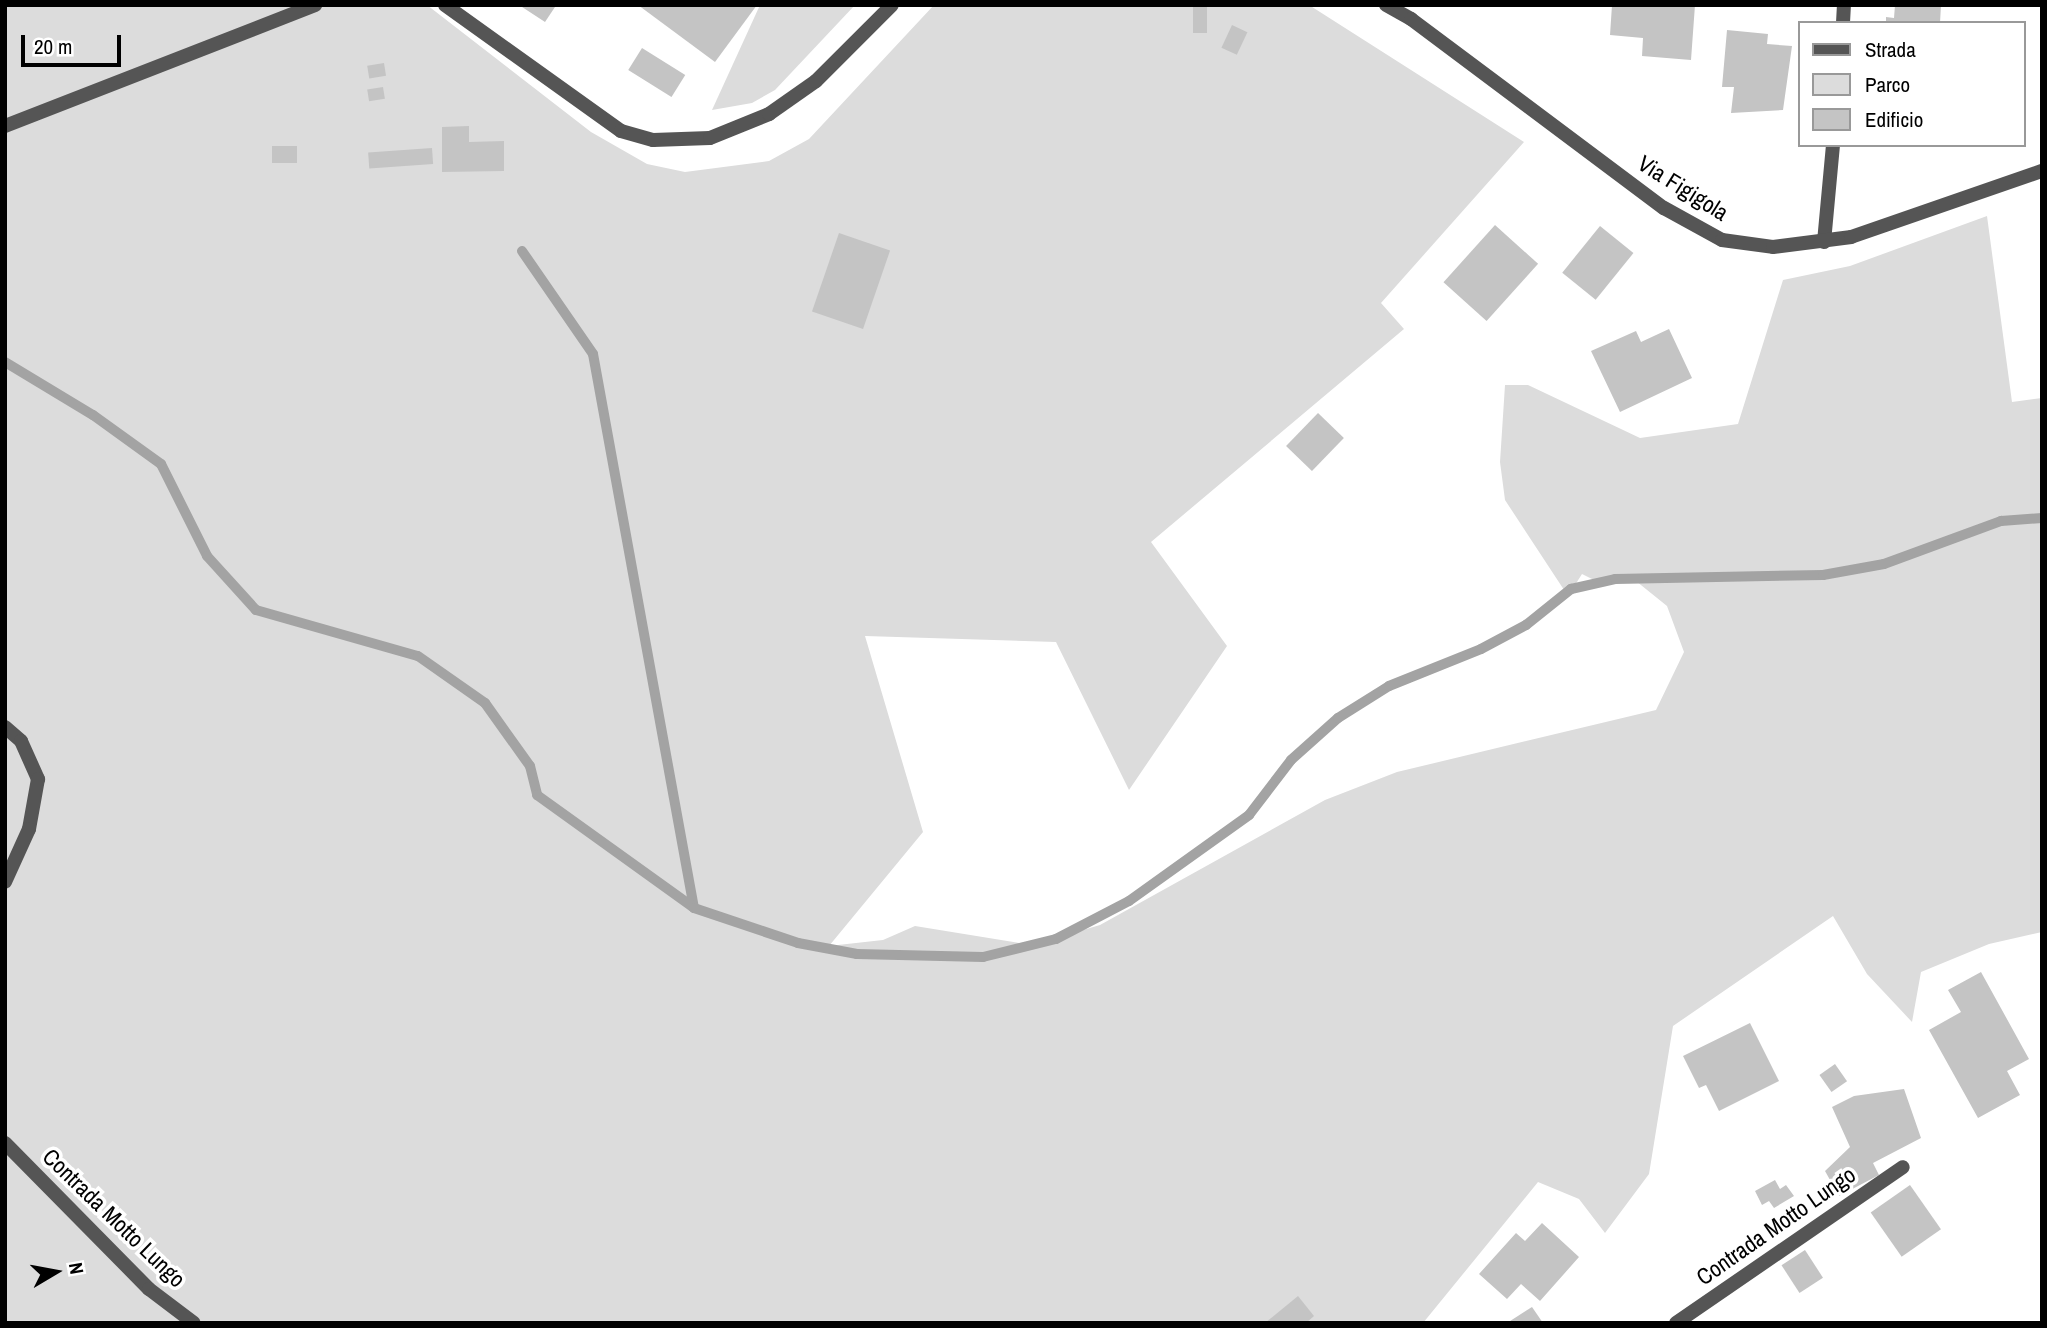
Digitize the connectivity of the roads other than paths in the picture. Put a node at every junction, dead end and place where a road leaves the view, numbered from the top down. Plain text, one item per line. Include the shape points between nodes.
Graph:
1 (315, 5) edge
2 (445, 5) edge
3 (892, 5) edge
4 (1386, 5) edge
5 (5, 126) edge
6 (1833, 147) edge
7 (2042, 171) edge
8 (1824, 242) junction
9 (5, 727) edge
10 (5, 881) edge
11 (5, 1143) edge
12 (1903, 1167) dead end
13 (194, 1323) edge
14 (1676, 1323) edge

1 - 5 street
2 - 3 street via 621,131 653,140 710,138 769,114 816,81
4 - 8 street, Via Figigola via 1664,208 1722,240 1773,247
6 - 8 street
7 - 8 street, Via Figigola
9 - 10 street via 21,741 38,779 29,829
11 - 13 street, Contrada Motto Lungo via 149,1289
12 - 14 street, Contrada Motto Lungo

